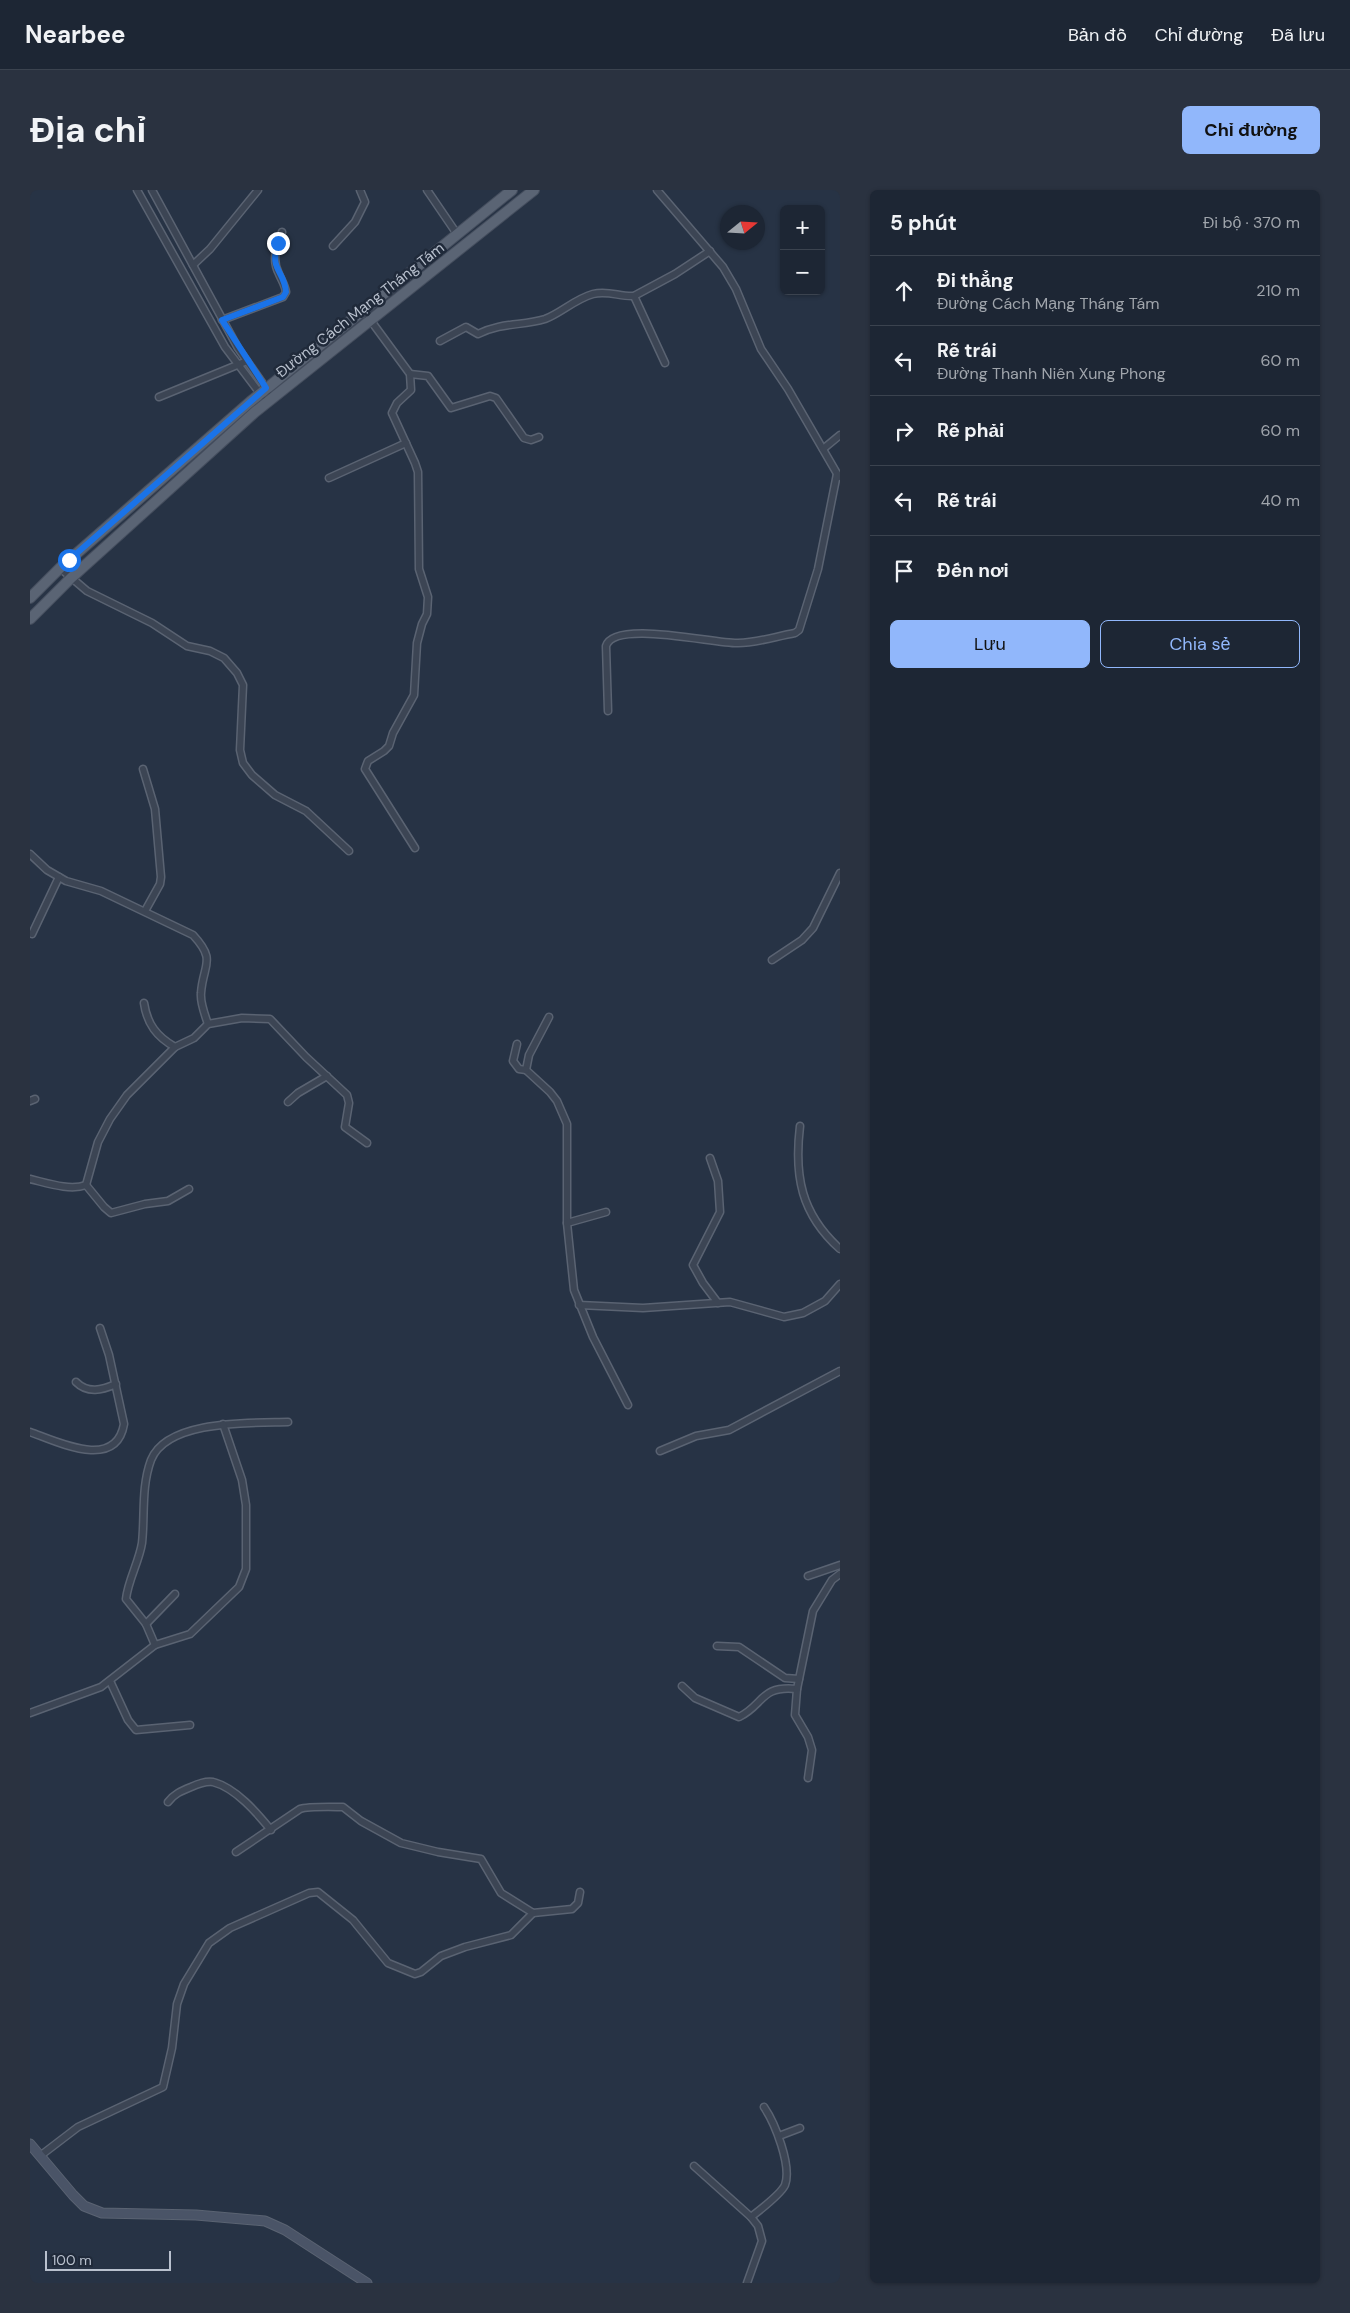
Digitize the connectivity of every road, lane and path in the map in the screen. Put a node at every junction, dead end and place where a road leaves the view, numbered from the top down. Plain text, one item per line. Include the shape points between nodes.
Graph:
1 (137, 190) edge
2 (258, 190) edge
3 (360, 190) edge
4 (426, 190) edge
5 (512, 190) edge
6 (534, 190) edge
7 (657, 190) edge
8 (154, 192) edge
9 (143, 200) junction
10 (282, 232) dead end
11 (457, 234) junction
12 (332, 246) dead end
13 (710, 251) junction
14 (193, 265) junction
15 (634, 296) junction
16 (363, 310) junction
17 (222, 320) junction
18 (372, 321) junction
19 (440, 341) dead end
20 (247, 361) junction
21 (665, 362) dead end
22 (236, 363) junction
23 (410, 374) junction
24 (263, 391) junction
25 (160, 397) dead end
26 (270, 400) junction
27 (840, 435) edge
28 (539, 436) dead end
29 (406, 443) junction
30 (823, 449) junction
31 (838, 476) edge
32 (329, 478) dead end
33 (135, 501) junction
34 (145, 512) junction
35 (60, 568) junction
36 (71, 578) junction
37 (30, 598) edge
38 (30, 619) edge
39 (608, 711) dead end
40 (142, 769) dead end
41 (415, 848) dead end
42 (349, 851) dead end
43 (30, 854) edge
44 (840, 873) edge
45 (59, 877) junction
46 (145, 912) junction
47 (32, 934) dead end
48 (772, 960) dead end
49 (144, 1003) dead end
50 (549, 1017) dead end
51 (208, 1024) junction
52 (517, 1044) dead end
53 (175, 1047) junction
54 (526, 1070) junction
55 (327, 1076) junction
56 (288, 1102) dead end
57 (800, 1126) dead end
58 (367, 1143) dead end
59 (710, 1158) dead end
60 (30, 1179) edge
61 (86, 1185) junction
62 (189, 1190) dead end
63 (606, 1212) dead end
64 (567, 1223) junction
65 (840, 1249) edge
66 (840, 1284) edge
67 (718, 1303) junction
68 (579, 1305) junction
69 (100, 1328) dead end
70 (840, 1371) edge
71 (76, 1382) dead end
72 (116, 1384) junction
73 (628, 1405) dead end
74 (288, 1422) dead end
75 (223, 1424) junction
76 (30, 1432) edge
77 (660, 1452) dead end
78 (840, 1565) edge
79 (840, 1574) edge
80 (808, 1576) dead end
81 (175, 1594) dead end
82 (146, 1624) junction
83 (155, 1646) junction
84 (717, 1646) dead end
85 (799, 1679) junction
86 (110, 1681) junction
87 (682, 1686) dead end
88 (797, 1689) junction
89 (30, 1713) edge
90 (190, 1725) dead end
91 (808, 1778) dead end
92 (168, 1802) dead end
93 (271, 1830) junction
94 (236, 1852) dead end
95 (580, 1892) dead end
96 (533, 1913) junction
97 (764, 2107) dead end
98 (800, 2128) dead end
99 (779, 2136) junction
100 (30, 2144) edge
101 (40, 2156) junction
102 (694, 2166) dead end
103 (751, 2217) junction
104 (367, 2283) edge
105 (747, 2283) edge

1 - 9 street
2 - 14 street
3 - 12 street via 365,202 358,218
4 - 11 street
5 - 11 main road, Đường Cách Mạng Tháng Tám
6 - 18 main road, Đường Cách Mạng Tháng Tám
7 - 13 street
8 - 9 street
8 - 14 street
9 - 22 street
10 - 17 street via 274,253 274,264 285,285 283,297
11 - 16 main road, Đường Cách Mạng Tháng Tám
13 - 15 street
13 - 30 street via 736,289 761,349
14 - 17 street
15 - 19 street via 611,292 592,294 547,318 494,326 478,334 466,327
15 - 21 street
16 - 18 street
16 - 24 main road, Đường Cách Mạng Tháng Tám
17 - 20 street
18 - 23 street
18 - 26 main road, Đường Cách Mạng Tháng Tám
20 - 22 street
20 - 24 street
22 - 24 street
22 - 25 street
23 - 28 street via 428,376 451,408 490,396 496,398 524,438 531,440
23 - 29 street via 411,390 397,403 392,413
24 - 26 street
24 - 33 main road, Đường Cách Mạng Tháng Tám
26 - 34 main road, Đường Cách Mạng Tháng Tám
27 - 30 street
29 - 32 street
29 - 41 street via 418,472 420,569 428,597 427,614 417,643 411,704 388,746 368,761 365,769
30 - 31 street
31 - 39 street via 818,569 799,630 740,644 657,633 612,637 606,646
33 - 34 main road
33 - 35 main road, Đường Cách Mạng Tháng Tám
34 - 36 main road, Đường Cách Mạng Tháng Tám
35 - 36 street
35 - 37 main road, Đường Cách Mạng Tháng Tám
36 - 38 main road, Đường Cách Mạng Tháng Tám
36 - 42 street via 86,591 152,623 187,646 224,658 243,685 240,750 243,763 275,795 306,812
40 - 46 street via 155,808 161,877
43 - 45 street
44 - 48 street via 813,928 802,940
45 - 46 street via 101,891
45 - 47 street
46 - 51 street via 193,935 201,944 208,966 200,996
49 - 53 street via 152,1028
50 - 54 street via 529,1054
51 - 53 street via 194,1038
51 - 55 street via 242,1018 270,1019
52 - 54 street via 513,1060 519,1069
53 - 61 street via 127,1095 110,1119 98,1142
54 - 64 street via 557,1101 567,1124
55 - 56 street
55 - 58 street via 349,1099 346,1127
57 - 65 street via 798,1156 803,1198 812,1217
59 - 67 street via 718,1181 720,1212 693,1265
60 - 61 street via 66,1186
61 - 62 street via 111,1213 168,1201
63 - 64 street
64 - 68 street
66 - 67 street via 825,1301 794,1316 784,1317 737,1303
67 - 68 street via 643,1308
68 - 73 street
69 - 72 street
70 - 77 street via 729,1430 696,1436
71 - 72 street via 87,1390 102,1390
72 - 76 street via 124,1424 122,1434 113,1446 85,1449 49,1441
74 - 75 street
75 - 82 street via 185,1433 162,1446 152,1459 143,1502 142,1544 126,1598
75 - 83 street via 242,1480 246,1505 244,1578 197,1629
78 - 80 street
79 - 85 street via 832,1580 813,1611
81 - 82 street
82 - 83 street
83 - 86 street
84 - 85 street via 739,1648 785,1678
85 - 88 street
86 - 89 street
86 - 90 street via 136,1730
87 - 88 street via 695,1698 739,1717 770,1692
88 - 91 street via 795,1715 812,1750
92 - 93 street via 179,1792 203,1782 212,1782 235,1795
93 - 94 street
93 - 96 street via 307,1807 343,1807 401,1843 481,1859 501,1893
95 - 96 street via 578,1904 572,1909
96 - 101 street via 511,1935 441,1956 415,1974 388,1963 353,1920 318,1892 230,1928 209,1943 184,1984 174,2017 172,2048 163,2087 78,2127
97 - 99 street
98 - 99 street
99 - 103 street via 783,2148 785,2186
100 - 101 main road
101 - 104 main road via 84,2206 102,2213 196,2215 265,2221 285,2230
102 - 103 street
103 - 105 street via 758,2226 762,2241

